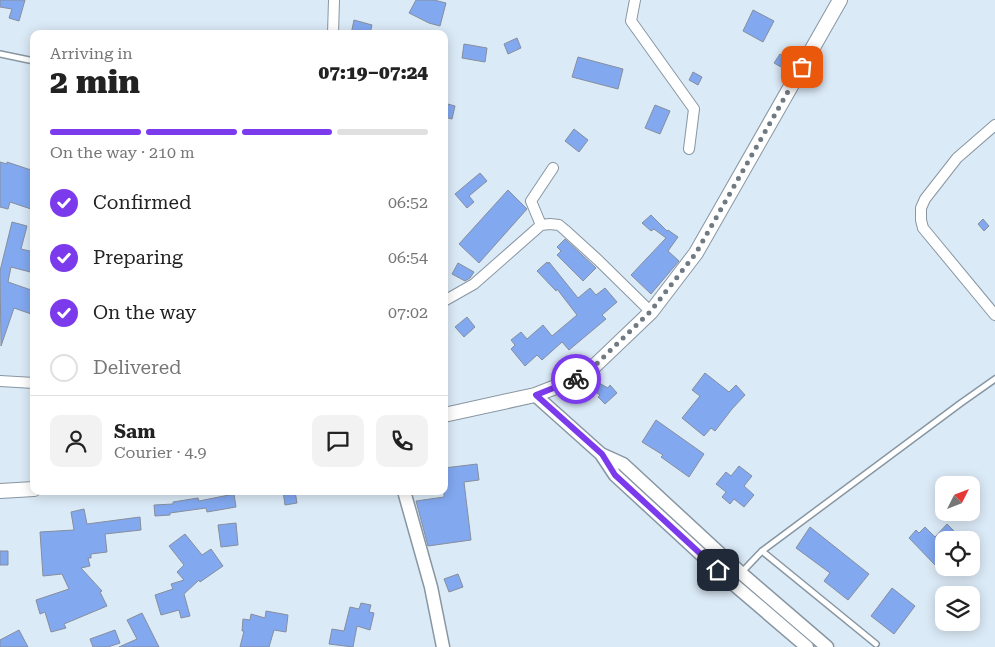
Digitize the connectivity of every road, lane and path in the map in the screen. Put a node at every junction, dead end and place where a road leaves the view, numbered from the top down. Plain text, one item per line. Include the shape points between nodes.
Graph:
1 (334, 0) edge
2 (635, 0) edge
3 (840, 0) edge
4 (333, 30) edge
5 (0, 54) edge
6 (30, 60) edge
7 (995, 125) edge
8 (689, 149) dead end
9 (553, 168) dead end
10 (541, 225) junction
11 (448, 299) edge
12 (650, 312) junction
13 (995, 315) edge
14 (995, 379) edge
15 (0, 381) edge
16 (30, 383) edge
17 (536, 395) junction
18 (448, 414) edge
19 (30, 489) edge
20 (0, 491) edge
21 (405, 495) edge
22 (762, 551) junction
23 (736, 578) junction
24 (876, 644) dead end
25 (444, 647) edge
26 (807, 647) edge
27 (827, 647) edge

1 - 4 street
2 - 8 street via 631,21 694,109
3 - 12 main road via 696,253
5 - 6 lane
7 - 13 street via 957,158 925,199 920,220 923,228
9 - 10 street via 530,201
10 - 11 street via 474,284
10 - 12 street via 558,225 566,230
12 - 17 main road via 584,376
14 - 22 lane
15 - 16 street
17 - 18 main road
17 - 23 street via 602,454 615,475
19 - 20 main road
21 - 25 street
22 - 23 lane
22 - 24 lane
23 - 26 street
23 - 27 street

